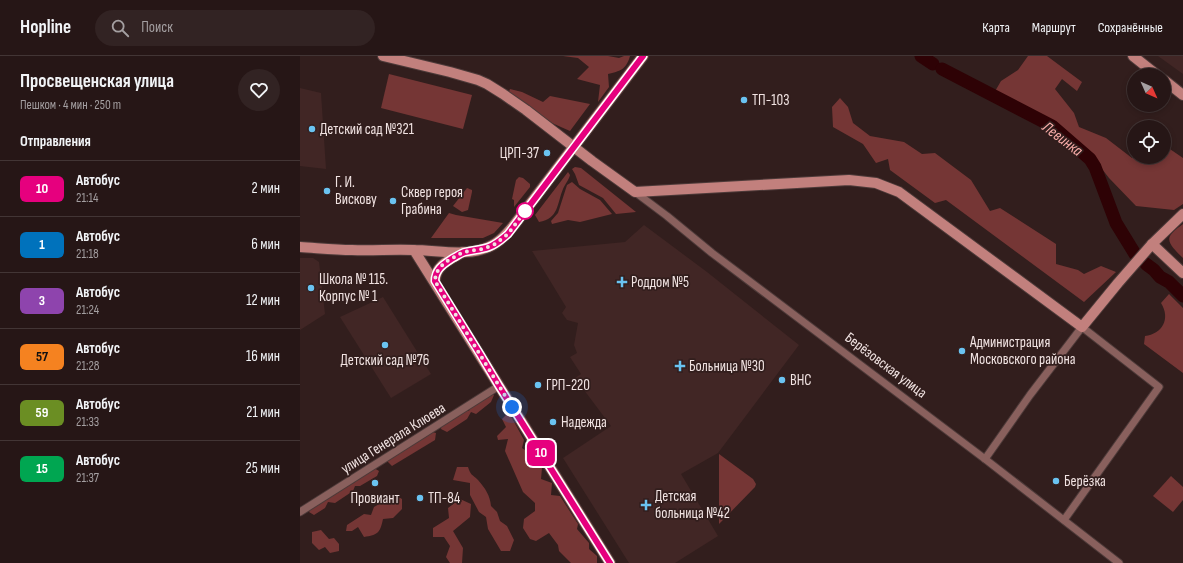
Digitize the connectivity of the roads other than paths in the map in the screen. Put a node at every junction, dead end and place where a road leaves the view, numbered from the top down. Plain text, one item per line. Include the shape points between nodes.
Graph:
1 (383, 56) edge
2 (643, 56) edge
3 (1133, 56) edge
4 (1148, 68) edge
5 (1171, 86) edge
6 (1183, 95) edge
7 (574, 147) junction
8 (635, 192) junction
9 (1183, 214) edge
10 (1152, 244) junction
11 (300, 247) edge
12 (414, 250) junction
13 (463, 252) junction
14 (1183, 273) edge
15 (435, 281) junction
16 (1082, 327) junction
17 (499, 386) junction
18 (985, 459) junction
19 (300, 512) edge
20 (1064, 520) junction
21 (610, 563) edge
22 (1119, 563) edge

1 - 7 street via 487,84
2 - 7 street
3 - 4 street
5 - 6 street
7 - 8 street
7 - 13 street via 508,234 489,247
8 - 16 street via 849,180 876,184 899,192
8 - 18 street, Берёзовская улица
9 - 10 street
10 - 14 street
10 - 16 street
11 - 12 street
12 - 13 street
12 - 15 street
13 - 15 street via 440,267
15 - 17 street
16 - 18 street
16 - 20 street via 1159,387
17 - 19 street, улица Генерала Клюева
17 - 21 street
18 - 20 street, Берёзовская улица
20 - 22 street, Берёзовская улица

